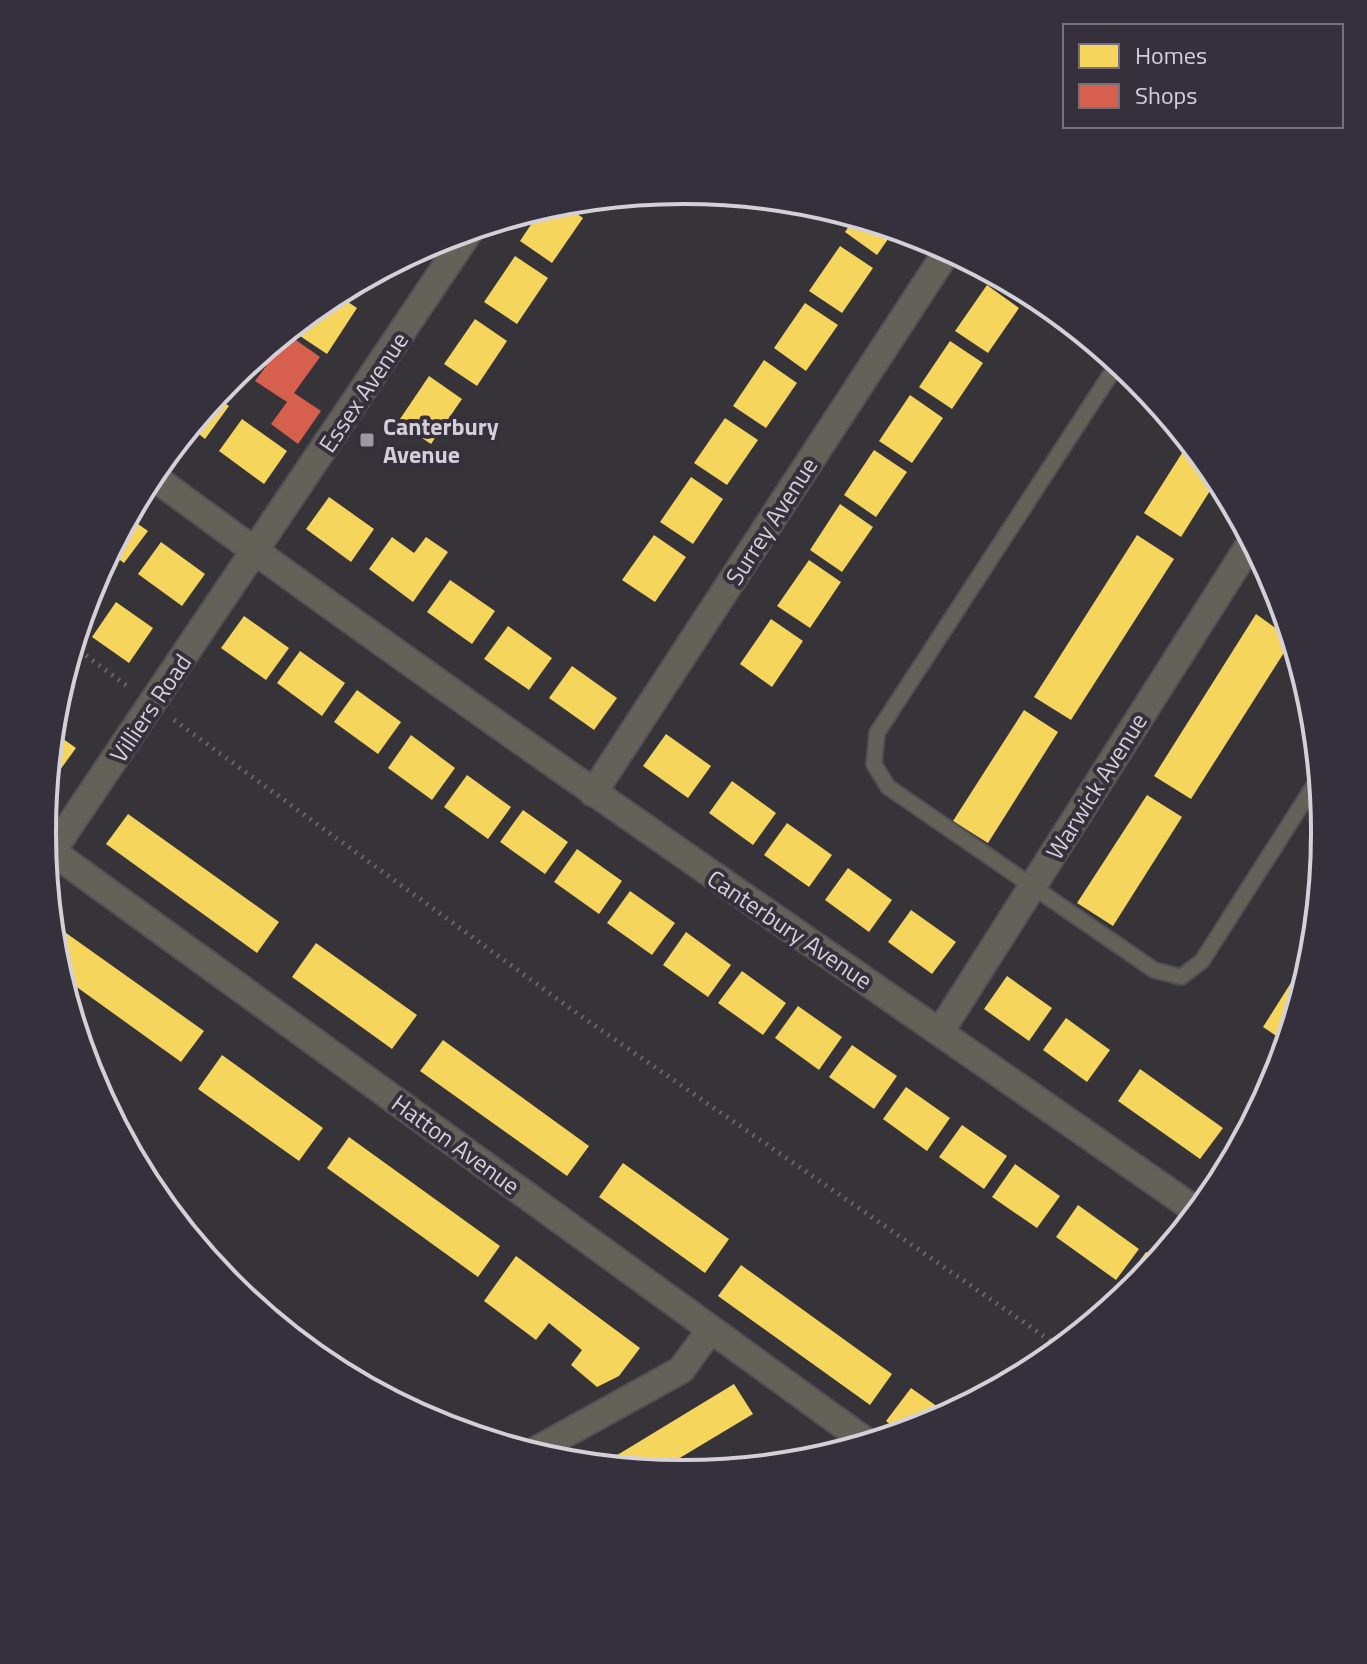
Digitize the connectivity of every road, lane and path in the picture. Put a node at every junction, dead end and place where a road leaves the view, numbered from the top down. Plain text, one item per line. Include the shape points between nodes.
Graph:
1 (460, 246) edge
2 (941, 260) edge
3 (1111, 373) edge
4 (162, 483) edge
5 (1245, 552) edge
6 (255, 554) junction
7 (82, 653) edge
8 (153, 704) junction
9 (1310, 792) edge
10 (593, 793) junction
11 (56, 840) edge
12 (57, 860) edge
13 (1032, 887) junction
14 (940, 1032) junction
15 (1188, 1205) edge
16 (711, 1329) junction
17 (1050, 1341) edge
18 (857, 1435) edge
19 (547, 1444) edge

1 - 6 street, Essex Avenue
2 - 10 street, Surrey Avenue
3 - 13 lane via 877,733 874,764 888,787
4 - 6 street, Canterbury Avenue
5 - 13 street, Warwick Avenue
6 - 8 street, Villiers Road
6 - 10 street, Canterbury Avenue
7 - 8 path
8 - 11 street, Villiers Road
8 - 17 path via 578,1014
9 - 13 lane via 1202,961 1181,977 1154,970
10 - 14 street, Canterbury Avenue
12 - 16 street, Hatton Avenue
13 - 14 street, Warwick Avenue
14 - 15 street, Canterbury Avenue
16 - 18 street, Hatton Avenue
16 - 19 street via 681,1370

